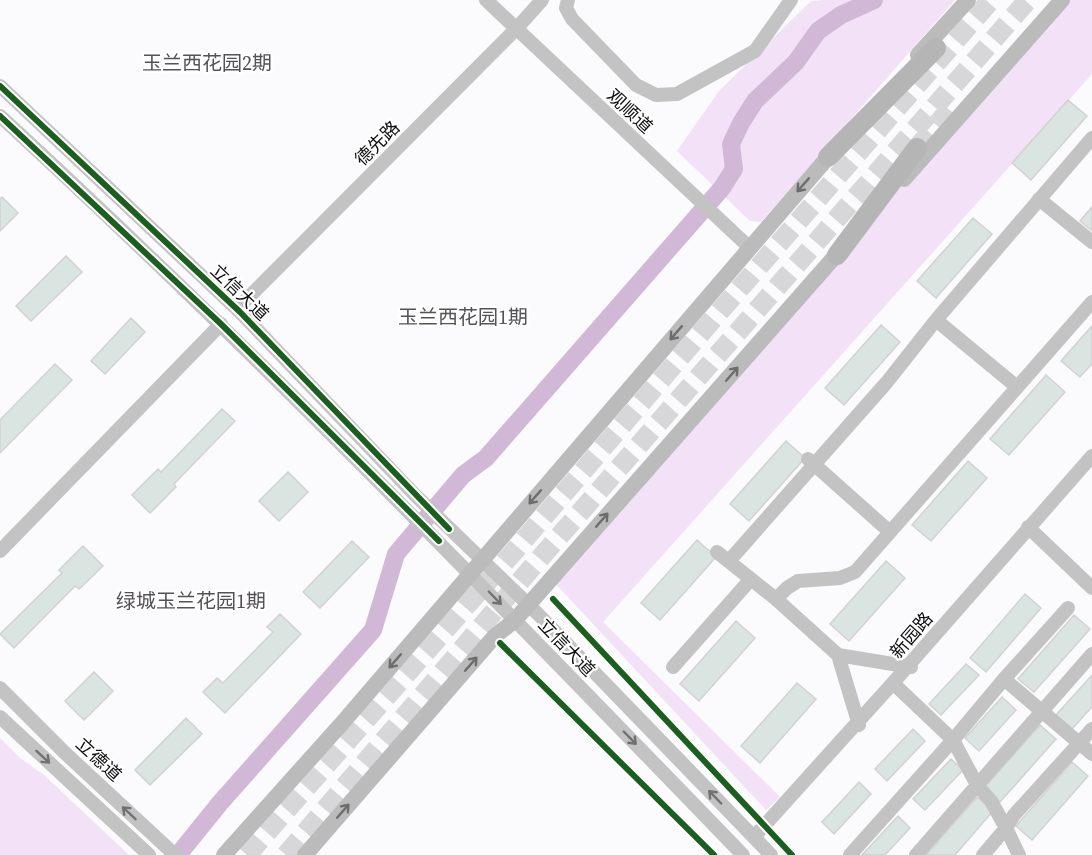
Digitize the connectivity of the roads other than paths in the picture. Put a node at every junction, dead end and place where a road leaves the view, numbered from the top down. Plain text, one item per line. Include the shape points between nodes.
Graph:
1 (486, 0) edge
2 (493, 0) edge
3 (535, 0) edge
4 (542, 0) edge
5 (568, 0) edge
6 (791, 0) edge
7 (968, 0) edge
8 (1062, 0) edge
9 (515, 25) junction
10 (936, 48) dead end
11 (0, 86) edge
12 (0, 116) edge
13 (1092, 138) edge
14 (917, 148) tunnel mouth
15 (828, 157) junction
16 (1040, 199) junction
17 (1092, 242) edge
18 (751, 246) junction
19 (837, 255) junction
20 (1092, 302) edge
21 (235, 308) junction
22 (936, 320) junction
23 (219, 323) junction
24 (1017, 387) junction
25 (1092, 456) edge
26 (811, 463) junction
27 (1092, 463) edge
28 (1031, 529) junction
29 (890, 532) junction
30 (0, 544) edge
31 (0, 551) edge
32 (717, 552) dead end
33 (482, 560) junction
34 (729, 561) junction
35 (470, 573) junction
36 (751, 579) junction
37 (1092, 588) edge
38 (776, 599) junction
39 (528, 604) junction
40 (1068, 608) dead end
41 (515, 620) junction
42 (1092, 654) edge
43 (838, 655) junction
44 (673, 667) dead end
45 (909, 667) junction
46 (1004, 679) junction
47 (894, 686) junction
48 (0, 688) edge
49 (1041, 712) junction
50 (0, 717) edge
51 (858, 724) junction
52 (1092, 729) edge
53 (953, 740) junction
54 (1079, 743) junction
55 (1092, 754) edge
56 (977, 785) junction
57 (1006, 828) junction
58 (755, 838) junction
59 (173, 854) edge
60 (149, 855) edge
61 (224, 855) edge
62 (304, 855) edge
63 (743, 855) edge
64 (771, 855) edge
65 (850, 855) edge
66 (916, 855) edge
67 (983, 855) edge
68 (1019, 855) edge

1 - 9 street, 观顺道
2 - 9 street, 观顺道
3 - 9 street, 德先路
4 - 9 street, 德先路
5 - 6 street via 566,8 572,19 636,84 656,95 677,94 755,51
7 - 15 main road
8 - 19 main road
9 - 18 street, 观顺道
9 - 21 street, 德先路
10 - 15 highway
11 - 21 street, 立信大道
12 - 23 street, 立信大道
13 - 16 street
14 - 19 highway
15 -> 18 main road
16 - 17 street
16 - 22 street
18 -> 33 main road
39 -> 19 main road
20 - 24 street
21 - 33 street, 立信大道
22 - 24 street
22 - 26 street via 887,382
23 - 30 street
23 - 31 street
23 - 35 street, 立信大道
24 - 29 street
25 - 28 street, 新园路
26 - 29 street
26 - 34 street
27 - 28 street, 新园路
28 - 37 street
28 - 45 street, 新园路
29 - 38 street via 855,572 840,578 798,581
32 - 34 street
33 - 35 main road
33 - 39 street, 立信大道
34 - 36 street
35 -> 41 street, 立信大道
35 -> 61 main road
36 - 38 street
36 - 44 street
38 - 43 street
39 - 41 main road
58 -> 39 street, 立信大道
40 - 46 street
62 -> 41 main road via 494,638
41 -> 63 street, 立信大道
42 - 49 street
43 - 45 street
43 - 51 street
45 - 47 street, 新园路
45 - 51 street, 新园路
46 - 49 street
46 - 53 street
47 - 51 street, 新园路
47 - 53 street
59 -> 48 street, 立德道
49 - 54 street
49 - 56 street
50 -> 60 street, 立德道
51 - 58 street, 新园路
52 - 54 street
53 - 56 street
53 - 65 street
54 - 55 street
54 - 57 street
56 - 57 street
56 - 66 street
57 - 67 street
57 - 68 street
58 - 64 street, 立信大道

